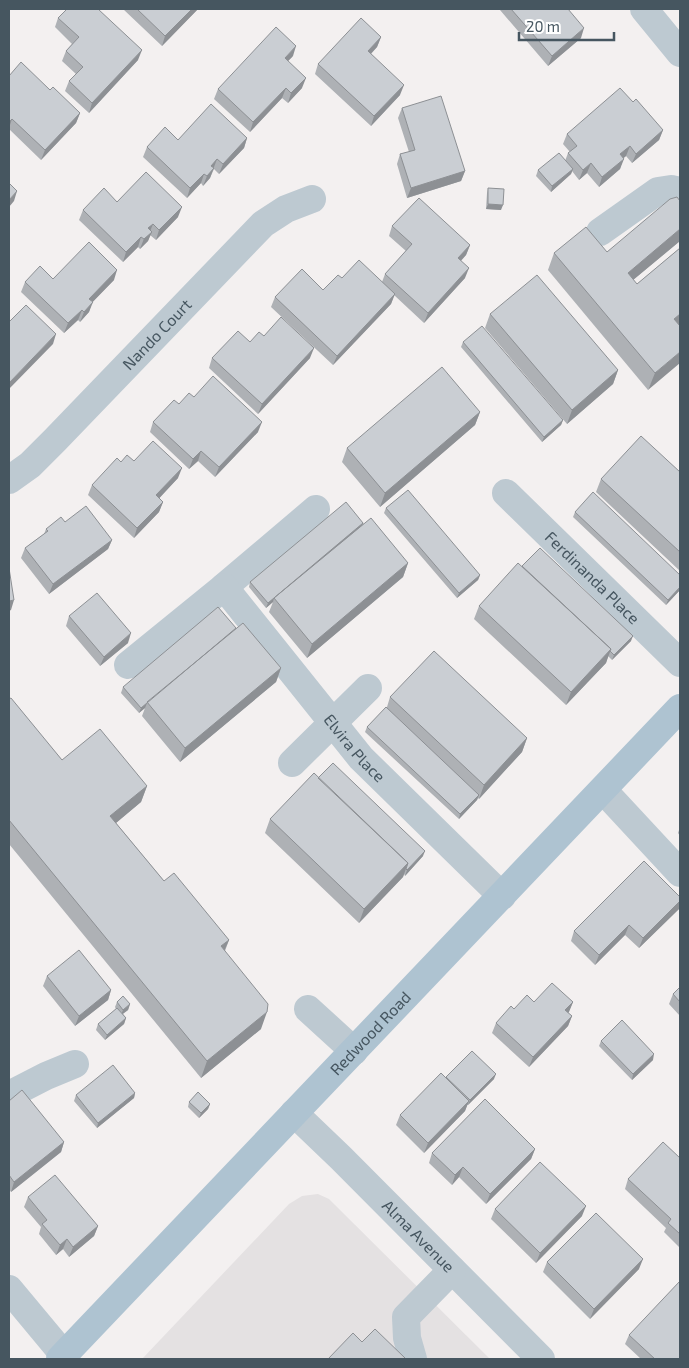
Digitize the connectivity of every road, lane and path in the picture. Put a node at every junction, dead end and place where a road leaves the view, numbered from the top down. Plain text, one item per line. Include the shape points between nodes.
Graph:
1 (644, 9) edge
2 (680, 53) edge
3 (680, 191) edge
4 (312, 199) dead end
5 (600, 232) dead end
6 (9, 480) edge
7 (506, 493) dead end
8 (316, 509) dead end
9 (224, 587) junction
10 (680, 663) edge
11 (128, 665) dead end
12 (368, 688) dead end
13 (680, 708) edge
14 (333, 722) junction
15 (292, 763) dead end
16 (603, 790) junction
17 (680, 873) edge
18 (502, 896) junction
19 (308, 1009) dead end
20 (354, 1051) junction
21 (75, 1064) dead end
22 (9, 1095) edge
23 (294, 1113) junction
24 (452, 1270) junction
25 (9, 1289) edge
26 (62, 1357) edge
27 (413, 1359) edge
28 (541, 1359) edge

1 - 2 street
3 - 5 street via 658,191
4 - 6 street, Nando Court via 286,209 264,224 55,440
7 - 10 street, Ferdinanda Place
8 - 9 street
9 - 11 street
9 - 14 street, Elvira Place
12 - 14 street
13 - 16 main road, Redwood Road
14 - 15 street
14 - 18 street, Elvira Place via 361,758
16 - 17 street
16 - 18 main road, Redwood Road
18 - 20 main road, Redwood Road
19 - 20 street
20 - 23 main road, Redwood Road
21 - 22 street
23 - 24 street, Alma Avenue
23 - 26 main road, Redwood Road
24 - 27 street via 406,1317
24 - 28 street, Alma Avenue
25 - 26 street

